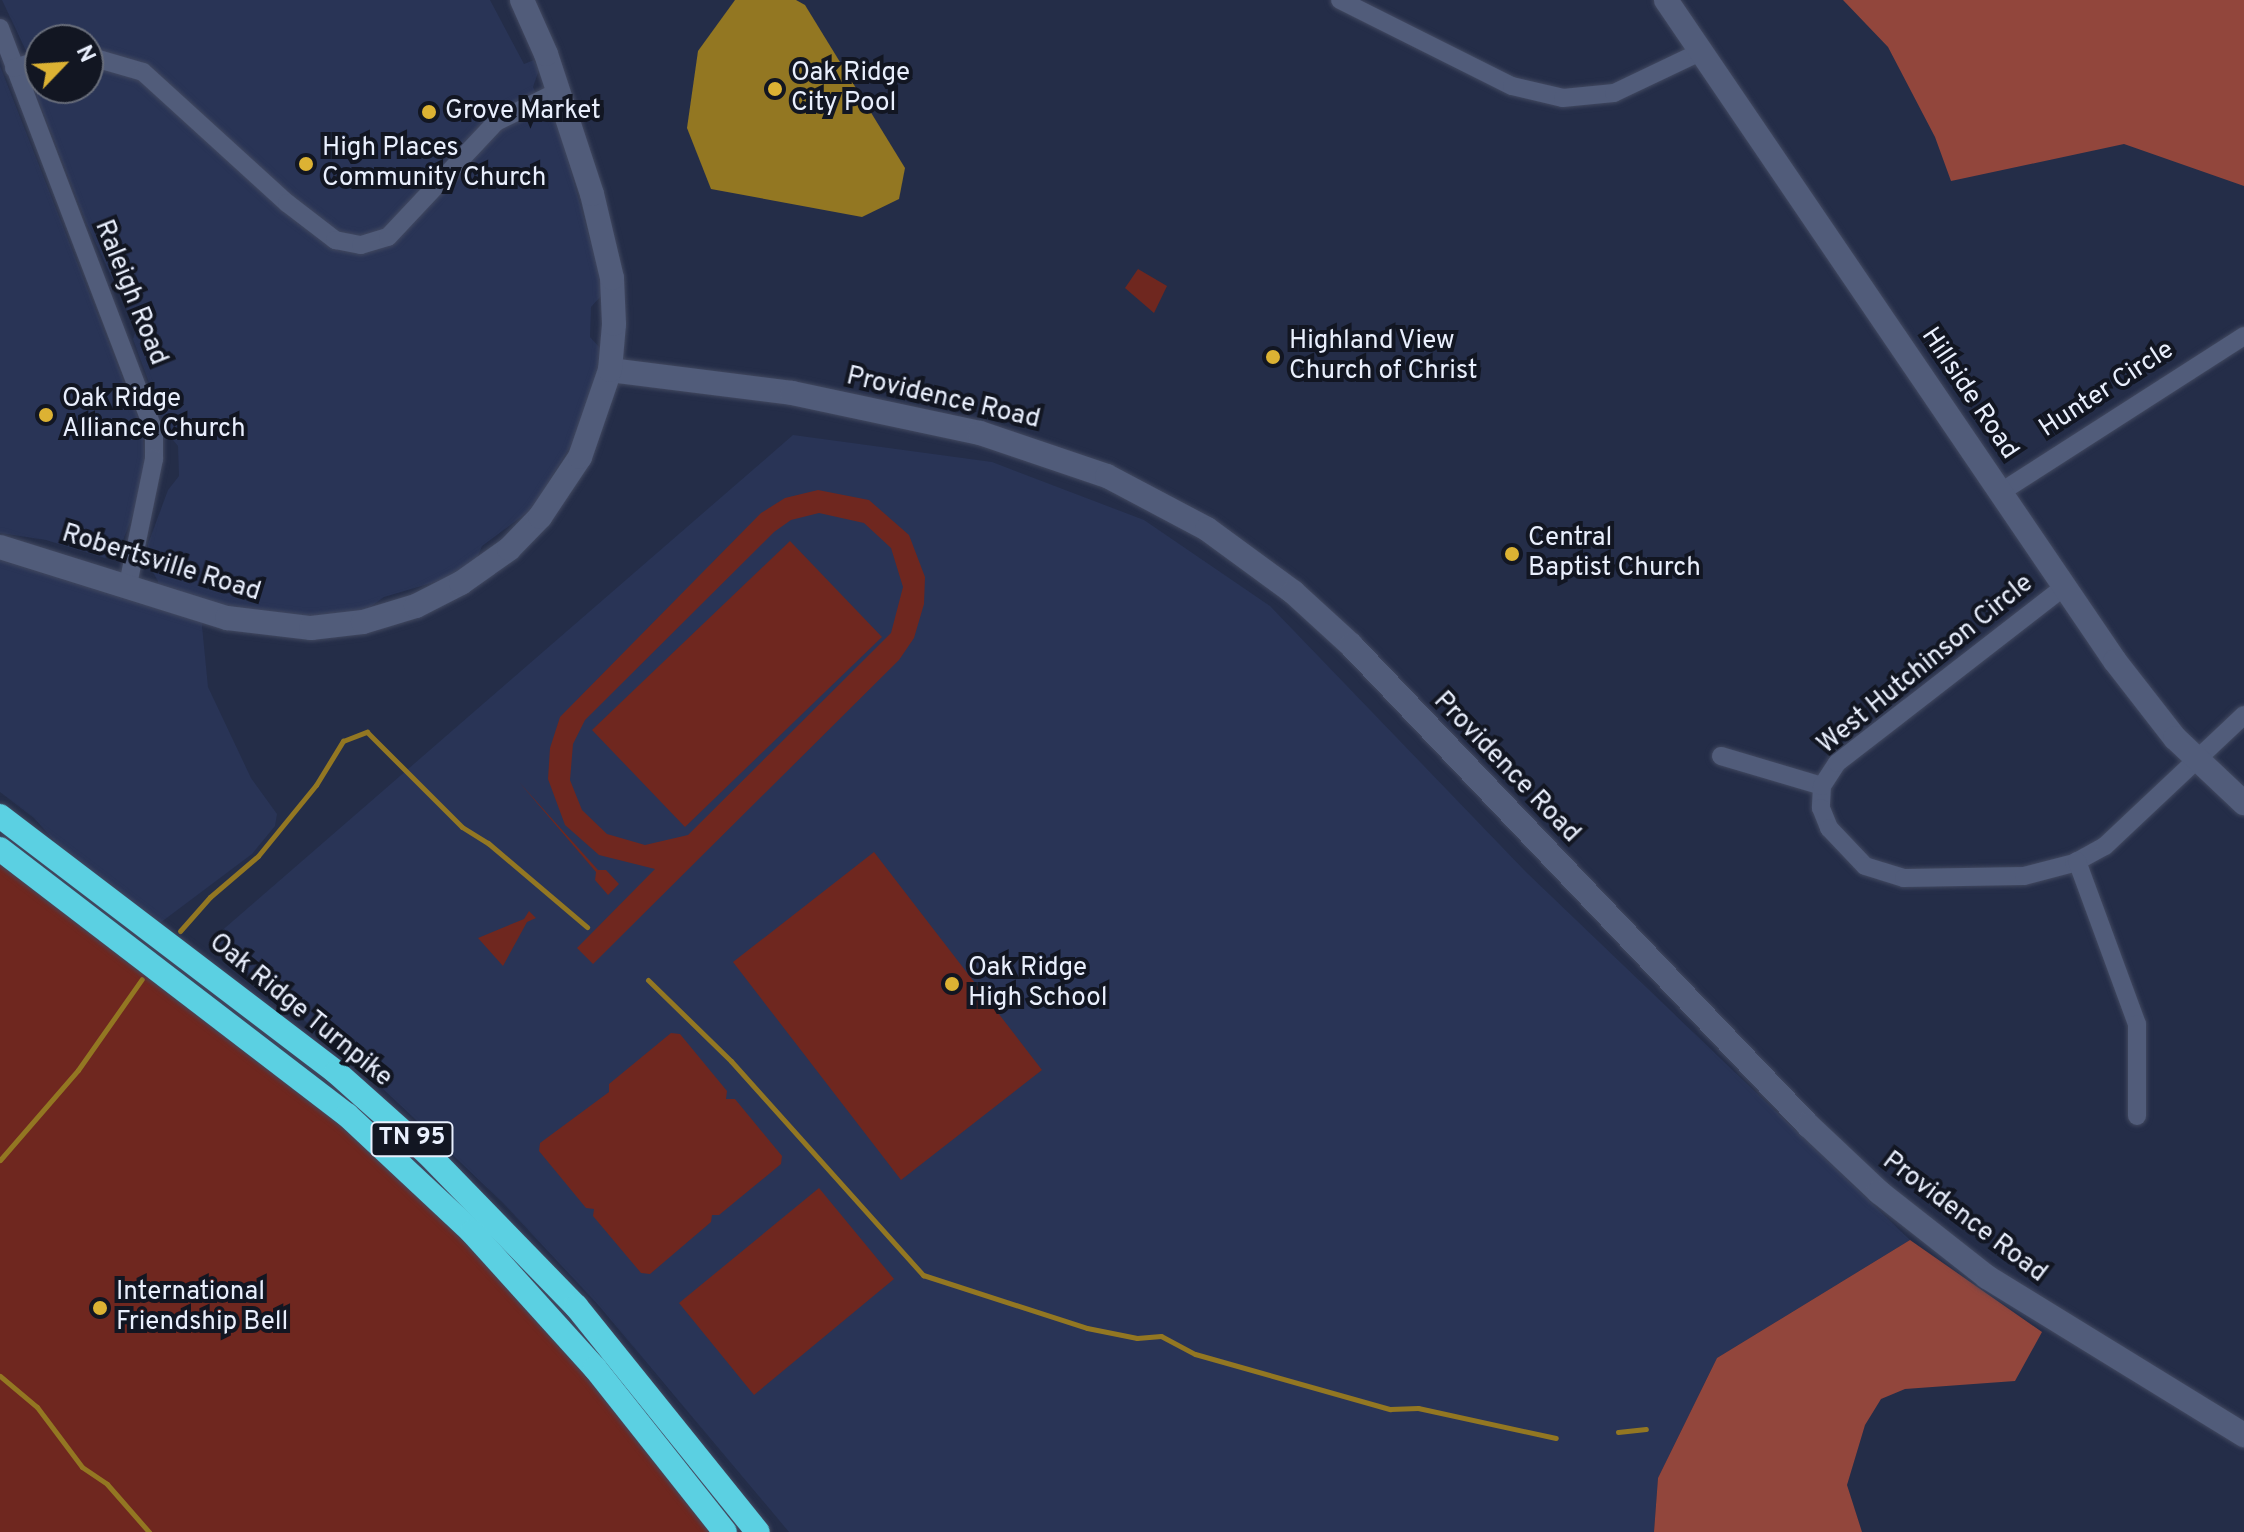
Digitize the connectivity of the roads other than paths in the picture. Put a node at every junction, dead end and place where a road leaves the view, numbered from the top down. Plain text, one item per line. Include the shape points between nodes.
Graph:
1 (522, 0) edge
2 (1340, 0) edge
3 (1666, 0) edge
4 (0, 28) edge
5 (1702, 51) junction
6 (104, 61) edge
7 (24, 65) edge
8 (14, 68) junction
9 (559, 91) junction
10 (2244, 336) edge
11 (610, 370) junction
12 (2001, 492) junction
13 (0, 547) edge
14 (128, 584) junction
15 (2064, 587) junction
16 (2244, 715) edge
17 (1721, 756) dead end
18 (2197, 761) junction
19 (1822, 786) junction
20 (2244, 803) edge
21 (0, 816) edge
22 (0, 849) edge
23 (2077, 861) junction
24 (2137, 1116) dead end
25 (2244, 1435) edge
26 (725, 1532) edge
27 (758, 1532) edge

1 - 9 street, Robertsville Road
2 - 5 street via 1512,86 1563,98 1614,93
3 - 5 street, Hillside Road
4 - 8 street, Raleigh Road
5 - 12 street, Hillside Road
6 - 9 street via 143,72 287,203 335,240 361,245 388,237 496,122
7 - 8 street
8 - 14 street, Raleigh Road via 154,432 154,459
9 - 11 street, Robertsville Road via 612,278
10 - 12 street, Hunter Circle
11 - 14 street, Robertsville Road via 580,457 540,517 488,566 416,606 363,622 268,626 227,618
11 - 25 street, Providence Road via 792,393 980,433 1107,476 1207,529 1293,592 1351,645 1808,1125 1879,1192 1987,1277
12 - 15 street, Hillside Road
13 - 14 street, Robertsville Road
15 - 18 street, Hillside Road via 2115,661
15 - 19 street, West Hutchinson Circle via 1837,763
16 - 18 street
17 - 19 street
18 - 20 street, Hillside Road
18 - 23 street via 2105,846
19 - 23 street via 1821,808 1848,853 1865,866 1891,874 2024,876
21 - 27 highway, Oak Ridge Turnpike / TN 95 via 323,1062 427,1153 576,1306
22 - 26 highway, Oak Ridge Turnpike / TN 95 via 347,1115 472,1232 595,1368
23 - 24 street via 2137,1024

